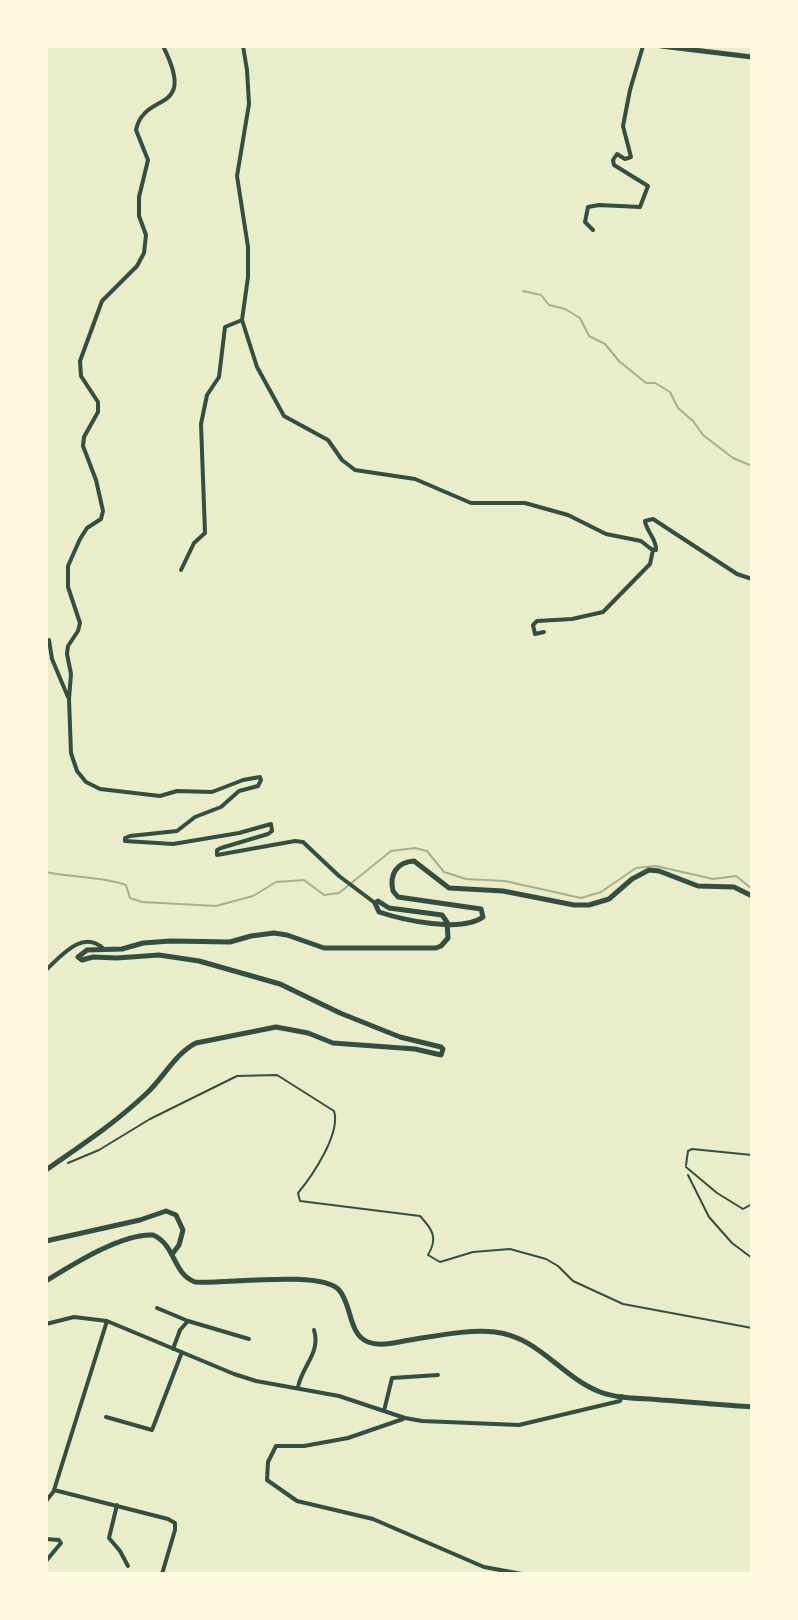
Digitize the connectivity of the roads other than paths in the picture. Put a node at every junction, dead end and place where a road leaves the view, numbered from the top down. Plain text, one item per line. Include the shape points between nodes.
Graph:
1 (163, 46) edge
2 (243, 46) edge
3 (643, 46) edge
4 (661, 46) edge
5 (752, 57) edge
6 (593, 230) dead end
7 (242, 320) junction
8 (653, 550) junction
9 (181, 570) dead end
10 (752, 579) edge
11 (544, 632) dead end
12 (49, 640) dead end
13 (69, 699) junction
14 (752, 896) edge
15 (375, 903) junction
16 (104, 949) junction
17 (46, 970) edge
18 (686, 1167) dead end
19 (46, 1170) edge
20 (752, 1204) edge
21 (46, 1241) edge
22 (173, 1253) junction
23 (46, 1281) edge
24 (157, 1308) dead end
25 (107, 1321) junction
26 (188, 1321) junction
27 (46, 1324) edge
28 (314, 1330) dead end
29 (249, 1339) dead end
30 (173, 1349) junction
31 (182, 1352) junction
32 (438, 1375) dead end
33 (298, 1387) junction
34 (622, 1396) junction
35 (752, 1407) edge
36 (384, 1411) junction
37 (106, 1417) dead end
38 (405, 1418) junction
39 (54, 1491) junction
40 (46, 1501) edge
41 (117, 1505) junction
42 (46, 1539) edge
43 (46, 1561) edge
44 (128, 1566) dead end
45 (488, 1567) junction
46 (162, 1574) edge
47 (484, 1574) edge
48 (522, 1574) edge

1 - 13 street via 176,84 171,95 140,119 136,130 148,160 139,197 144,253 102,301 80,361 81,376 98,402 83,446 103,511 80,539 68,566 68,587 80,623 68,646
2 - 7 street via 249,104 237,176 248,247
3 - 6 street via 623,126 631,157 617,154 613,160 648,186 647,192 634,209 588,207 585,222
4 - 5 street
7 - 8 street via 257,367 284,416 328,440 355,470 415,479 471,503 525,503 568,515 606,534 641,541
7 - 9 street via 225,327 219,377 207,395 201,424 205,533
8 - 10 street via 657,546 645,525 648,518
8 - 11 street via 650,564 603,612 537,621 535,634
12 - 13 street
13 - 15 street via 73,763 92,786 160,796 212,792 257,776 261,780 177,831 126,836 126,843 173,844 268,824 273,827 268,834 221,848 217,855 303,842
14 - 15 street via 734,887 698,886 649,870 600,903 574,905 503,891 449,888 414,861 400,864 393,874 398,897 481,909 483,917 460,924 421,921 379,912
15 - 16 street via 445,917 445,943 431,948 324,948 274,933 230,942 184,940
16 - 17 street via 93,942 75,943
16 - 19 street via 87,950 78,957 159,955 199,961 280,984 400,1037 443,1049 437,1055 333,1043 276,1027 196,1043 110,1127
18 - 20 lane via 743,1209
21 - 22 street via 166,1211 176,1215 183,1230
22 - 23 street via 156,1236 140,1235
22 - 34 street via 183,1275 195,1282 327,1281 343,1295 356,1332 368,1342 500,1333 532,1344 597,1390
24 - 26 street
25 - 27 street via 74,1317
25 - 30 street
25 - 39 street
26 - 29 street
26 - 30 street
28 - 33 street via 313,1355
30 - 31 street
31 - 33 street via 256,1381
31 - 37 street via 152,1430
32 - 36 street via 392,1378
33 - 36 street
34 - 35 street
34 - 38 street via 620,1401 519,1425
36 - 38 street
38 - 45 street via 348,1438 276,1446 267,1480 297,1501 373,1519
39 - 40 street
39 - 41 street
41 - 44 street via 109,1538
41 - 46 street via 175,1523
42 - 43 street via 61,1543
45 - 47 street
45 - 48 street

